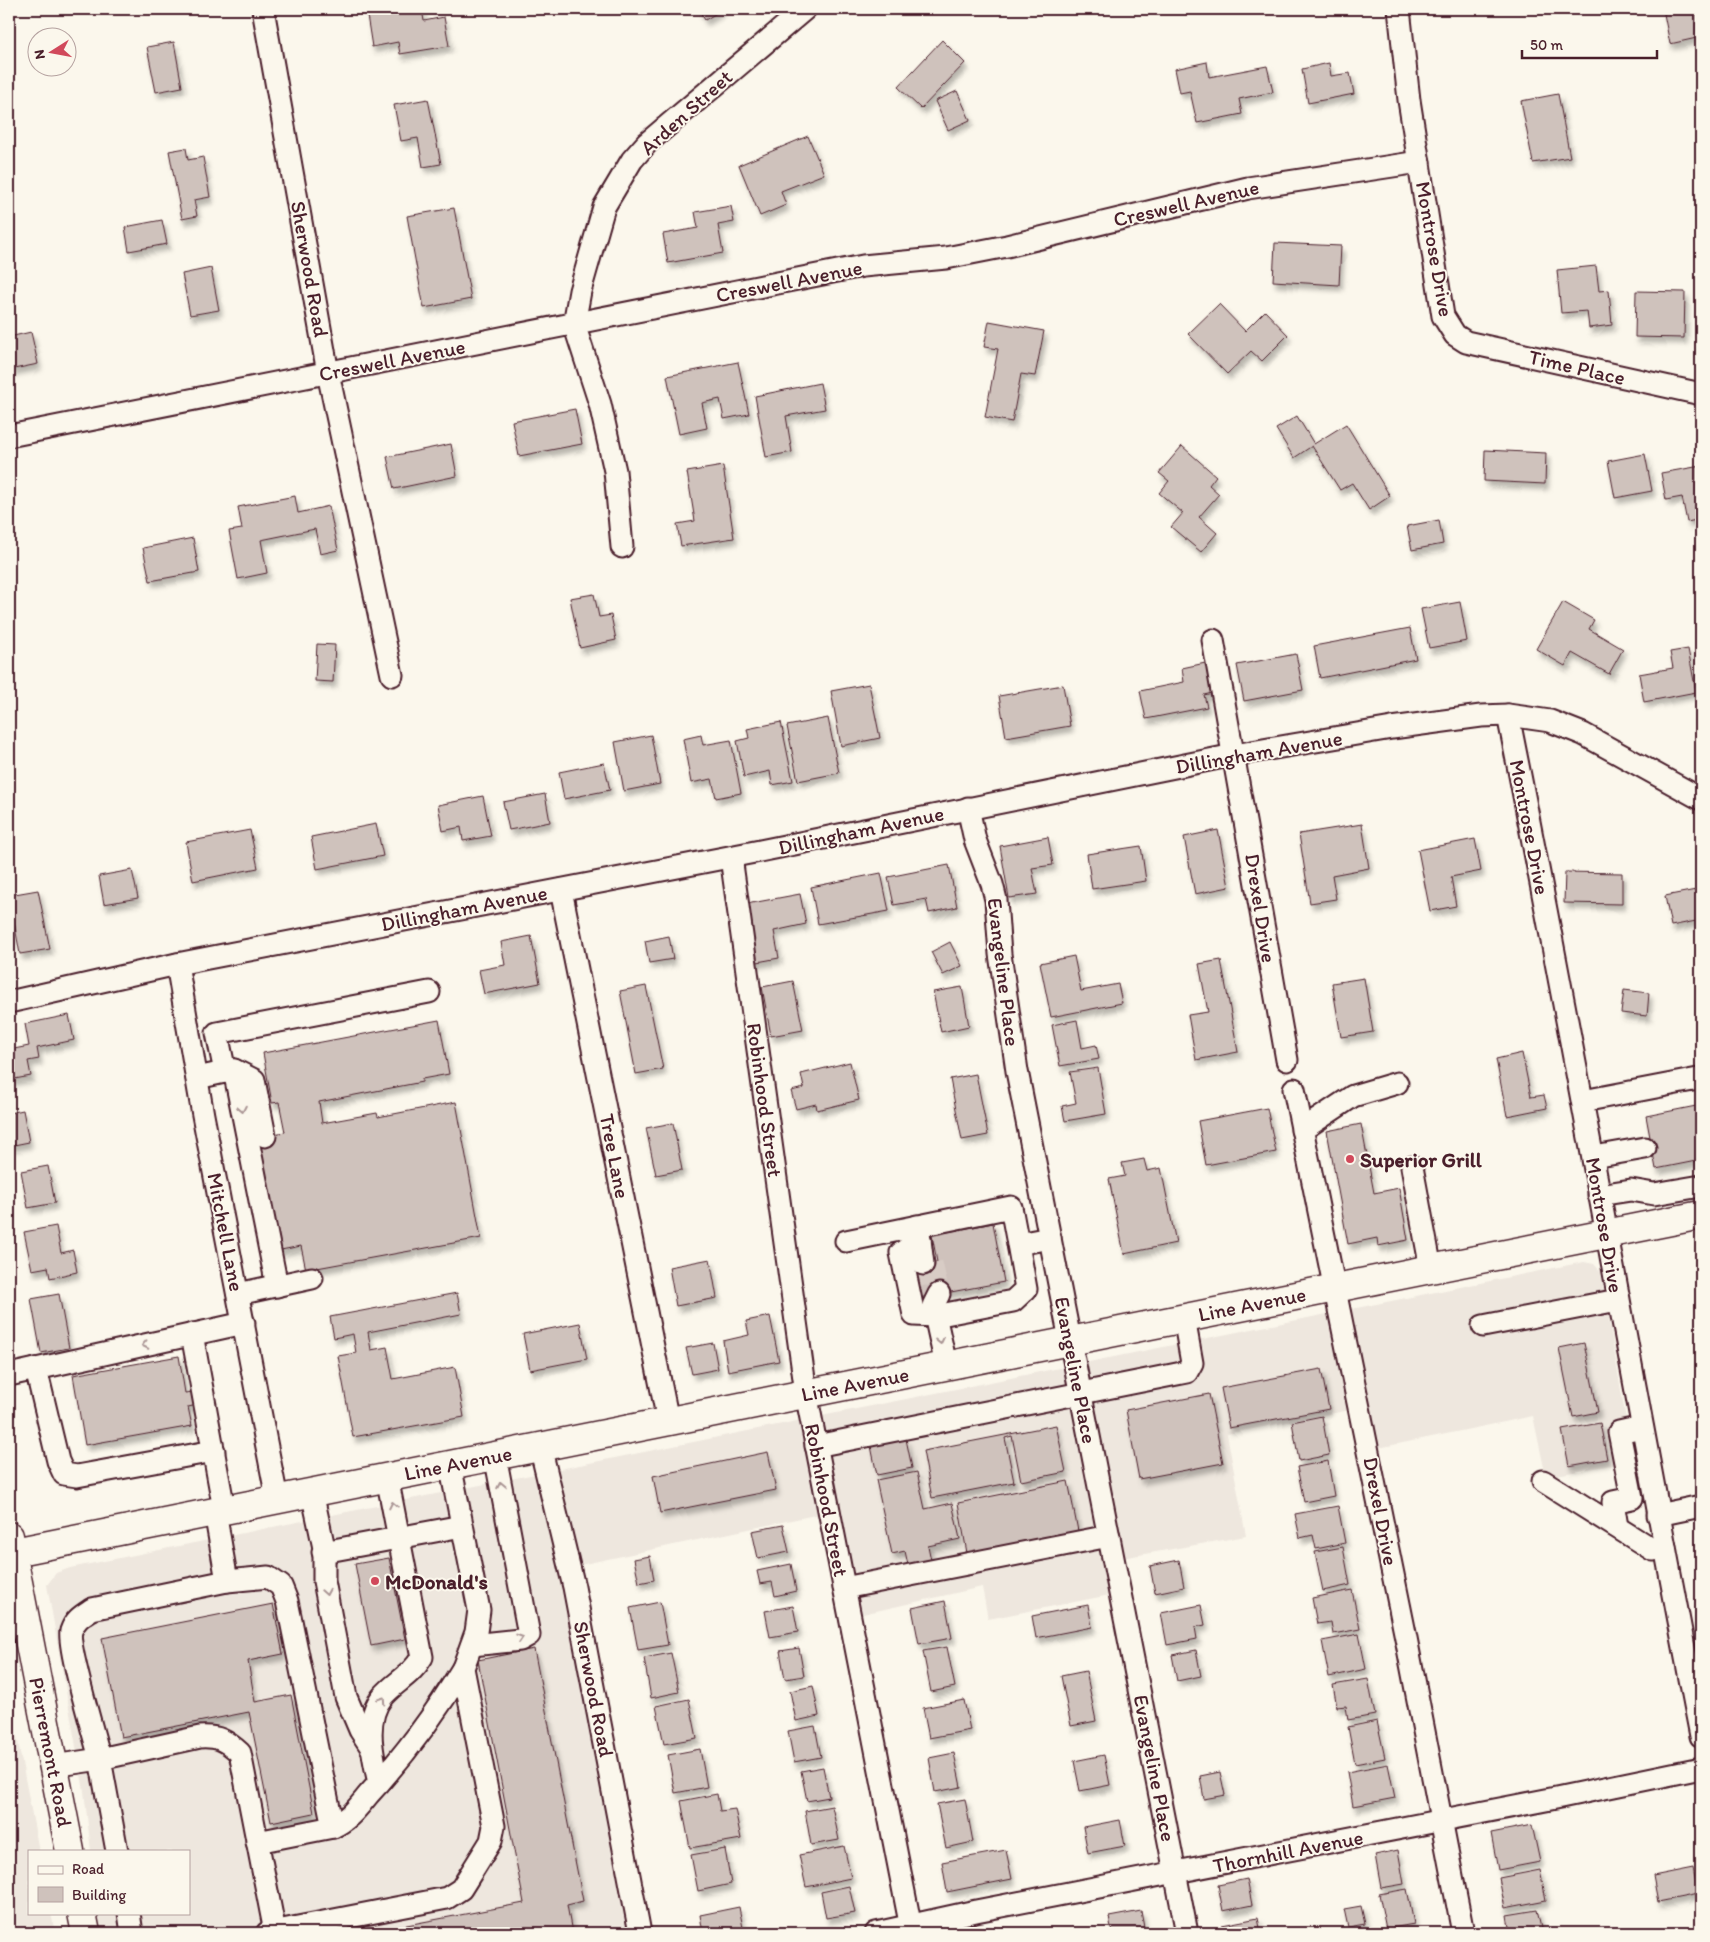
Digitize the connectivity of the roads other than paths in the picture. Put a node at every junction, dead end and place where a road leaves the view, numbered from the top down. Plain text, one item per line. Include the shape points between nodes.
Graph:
1 (263, 9) edge
2 (805, 9) edge
3 (1399, 9) edge
4 (1419, 162) junction
5 (574, 324) junction
6 (1455, 335) joint
7 (328, 373) junction
8 (1701, 394) edge
9 (9, 436) edge
10 (622, 547) dead end
11 (1213, 640) dead end
12 (392, 675) dead end
13 (1508, 715) junction
14 (1234, 755) junction
15 (1701, 799) edge
16 (968, 808) junction
17 (731, 857) junction
18 (561, 890) junction
19 (177, 964) junction
20 (429, 992) dead end
21 (9, 1002) edge
22 (217, 1033) junction
23 (190, 1038) junction
24 (1287, 1060) dead end
25 (229, 1071) junction
26 (197, 1078) junction
27 (1698, 1079) dead end
28 (1397, 1083) dead end
29 (1294, 1089) dead end
30 (1583, 1101) junction
31 (1302, 1130) junction
32 (1645, 1148) dead end
33 (1594, 1157) junction
34 (1412, 1167) dead end
35 (1701, 1186) edge
36 (1599, 1196) junction
37 (1701, 1215) edge
38 (1606, 1234) junction
39 (1050, 1238) junction
40 (846, 1241) dead end
41 (1018, 1244) junction
42 (921, 1251) junction
43 (1431, 1269) junction
44 (312, 1278) dead end
45 (278, 1286) junction
46 (1336, 1288) junction
47 (238, 1294) junction
48 (1618, 1300) junction
49 (932, 1302) junction
50 (1184, 1318) junction
51 (244, 1323) junction
52 (1482, 1326) dead end
53 (192, 1334) junction
54 (1071, 1341) junction
55 (946, 1365) junction
56 (36, 1369) junction
57 (9, 1375) edge
58 (1081, 1392) junction
59 (806, 1393) junction
60 (668, 1421) junction
61 (1642, 1427) junction
62 (540, 1446) junction
63 (816, 1446) junction
64 (214, 1451) junction
65 (495, 1455) junction
66 (450, 1464) junction
67 (387, 1477) junction
68 (1543, 1481) dead end
69 (312, 1492) junction
70 (277, 1499) junction
71 (1701, 1506) edge
72 (220, 1511) junction
73 (1658, 1515) junction
74 (462, 1526) junction
75 (1617, 1527) junction
76 (1109, 1536) junction
77 (400, 1537) junction
78 (10, 1547) edge
79 (1665, 1547) junction
80 (323, 1552) junction
81 (227, 1581) junction
82 (844, 1588) junction
83 (468, 1657) junction
84 (1701, 1736) edge
85 (371, 1747) junction
86 (100, 1759) junction
87 (53, 1766) junction
88 (1701, 1768) edge
89 (379, 1783) junction
90 (1441, 1821) junction
91 (333, 1827) junction
92 (257, 1842) junction
93 (70, 1850) edge
94 (117, 1850) edge
95 (1175, 1872) junction
96 (82, 1914) edge
97 (128, 1914) edge
98 (911, 1929) edge
99 (271, 1932) edge
100 (86, 1933) edge
101 (132, 1933) edge
102 (640, 1933) edge
103 (876, 1933) edge
104 (1187, 1933) edge
105 (1463, 1933) edge

1 - 7 street, Sherwood Road
2 - 5 street, Arden Street via 647,143 632,160 604,207
3 - 4 street
4 - 5 street, Creswell Avenue via 1248,188 1008,246 946,258 863,266
4 - 6 street, Montrose Drive via 1443,316
5 - 7 street, Creswell Avenue
5 - 10 street via 600,404 615,471
6 - 8 street, Time Place via 1466,342
7 - 9 street, Creswell Avenue
7 - 12 street, Sherwood Road
11 - 14 street, Drexel Drive
13 - 14 street, Dillingham Avenue via 1392,728
13 - 15 street, Dillingham Avenue via 1550,721 1583,734
13 - 30 street, Montrose Drive
14 - 16 street, Dillingham Avenue
14 - 24 street, Drexel Drive
16 - 17 street, Dillingham Avenue
16 - 39 street, Evangeline Place via 996,900 1008,1014
17 - 18 street, Dillingham Avenue
17 - 59 street, Robinhood Street
18 - 19 street, Dillingham Avenue
18 - 60 street, Tree Lane
19 - 21 street, Dillingham Avenue
19 - 23 street, Mitchell Lane
20 - 22 street
22 - 23 street
22 - 25 street
23 - 26 street, Mitchell Lane
25 - 26 street
25 -> 45 street via 258,1149
26 - 47 street, Mitchell Lane
27 - 30 street
28 - 31 street via 1353,1096
29 - 31 street, Drexel Drive
30 - 33 street, Montrose Drive
31 - 46 street, Drexel Drive
32 - 33 street
33 - 36 street, Montrose Drive
34 - 43 street
35 - 36 street via 1654,1194 1631,1190
36 - 38 street, Montrose Drive
37 - 38 main road, Line Avenue
38 - 43 main road, Line Avenue
38 - 48 street, Montrose Drive
39 - 41 street
39 - 54 street, Evangeline Place
40 - 42 street
41 - 42 street via 1011,1207
41 - 49 street via 1026,1289 1013,1301
42 - 49 street via 901,1252 914,1315
43 - 46 main road, Line Avenue
44 - 45 street
45 - 47 street
46 - 50 main road, Line Avenue
46 - 90 street, Drexel Drive
47 - 51 street, Mitchell Lane
48 - 52 street
48 - 61 street, Montrose Drive
49 -> 55 street
50 - 54 main road, Line Avenue
50 - 58 street via 1192,1363 1187,1372
51 - 53 street
51 - 70 street, Mitchell Lane
53 -> 56 street
53 - 64 street
54 - 55 main road, Line Avenue
54 - 58 street, Evangeline Place
55 - 59 main road, Line Avenue
56 - 57 street
56 - 64 street via 58,1462 64,1474 77,1476
58 - 63 street
58 - 76 street, Evangeline Place
59 - 60 main road, Line Avenue
59 - 63 street, Robinhood Street
60 - 62 main road, Line Avenue
61 - 73 street, Montrose Drive
61 - 75 street via 1619,1432 1632,1498 1613,1502
62 - 65 main road, Line Avenue
62 - 102 street, Sherwood Road via 573,1578
63 - 82 street, Robinhood Street
64 - 72 street
65 - 66 main road, Line Avenue
83 -> 65 street via 529,1635
66 - 67 main road, Line Avenue
66 - 74 street
67 - 69 main road, Line Avenue
77 -> 67 street
68 - 75 street
69 - 70 main road, Line Avenue
69 - 80 street
70 - 72 main road, Line Avenue
71 - 73 street
72 - 78 main road, Line Avenue
72 - 81 street
73 - 79 street, Montrose Drive
74 - 77 street
74 - 83 street via 479,1610
75 - 79 street via 1653,1550
76 - 82 street
76 - 95 street, Evangeline Place
77 - 80 street
85 -> 77 street via 376,1709 384,1696 407,1677 422,1657
78 - 87 main road, Pierremont Road
79 - 84 street, Montrose Drive
80 -> 85 street via 324,1581 346,1697
81 - 86 street via 92,1609 78,1618 71,1632 74,1657
81 - 91 street via 268,1577 281,1586 287,1601
82 - 98 street, Robinhood Street
83 - 89 street via 438,1710
83 - 99 street via 494,1826 491,1841 461,1889 446,1898
85 - 89 street
86 - 87 street
86 - 92 street via 200,1737 214,1736 226,1740 240,1753
86 - 94 street
87 - 93 main road, Pierremont Road
88 - 90 street, Thornhill Avenue
89 - 91 street via 344,1822
90 - 95 street, Thornhill Avenue
90 - 105 street, Drexel Drive
91 - 92 street
92 - 99 street
95 - 98 street, Thornhill Avenue
95 - 104 street, Evangeline Place
96 - 100 main road
97 - 101 street
98 - 103 street, Thornhill Avenue

